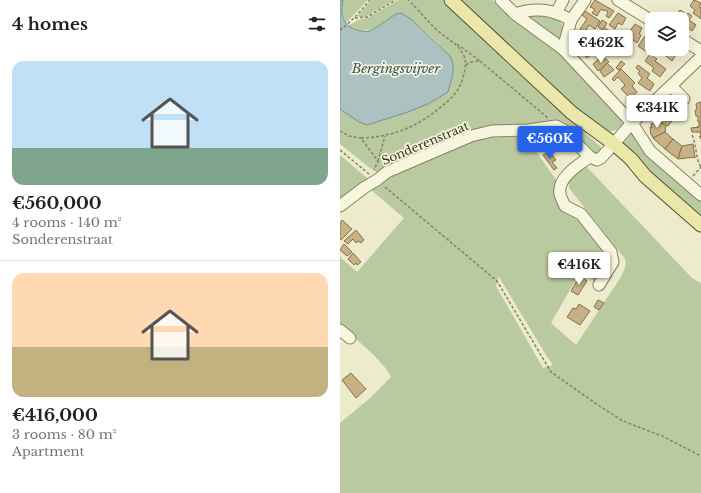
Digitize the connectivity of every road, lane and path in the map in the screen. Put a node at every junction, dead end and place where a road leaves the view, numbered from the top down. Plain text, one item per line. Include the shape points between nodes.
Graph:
1 (370, 0) edge
2 (396, 0) edge
3 (408, 0) edge
4 (451, 0) edge
5 (501, 0) edge
6 (563, 0) edge
7 (584, 0) edge
8 (618, 0) edge
9 (556, 13) junction
10 (515, 14) junction
11 (645, 17) edge
12 (355, 18) junction
13 (571, 20) junction
14 (340, 30) edge
15 (689, 43) edge
16 (457, 44) junction
17 (563, 49) junction
18 (701, 51) edge
19 (701, 57) edge
20 (480, 61) junction
21 (466, 65) junction
22 (671, 86) junction
23 (684, 99) dead end
24 (632, 123) junction
25 (556, 126) junction
26 (340, 131) edge
27 (386, 135) junction
28 (692, 135) dead end
29 (361, 138) junction
30 (611, 147) junction
31 (340, 150) edge
32 (590, 157) junction
33 (378, 161) junction
34 (701, 167) edge
35 (374, 178) junction
36 (687, 182) junction
37 (701, 195) edge
38 (340, 206) edge
39 (701, 225) edge
40 (599, 285) dead end
41 (340, 330) edge
42 (350, 338) dead end
43 (701, 456) edge

1 - 12 path
2 - 12 path via 367,17
3 - 16 path via 439,32
4 - 30 main road via 572,113 585,129
5 - 10 street
6 - 9 street
7 - 13 street
8 - 11 street
9 - 10 street via 527,10
9 - 13 street
10 - 17 street
12 - 14 path
13 - 17 street
15 - 18 street
16 - 20 path
16 - 21 path
17 - 24 street
19 - 22 street
20 - 21 path
20 - 25 path
21 - 27 path via 456,94 446,103 416,125
22 - 23 street
22 - 24 street
24 - 30 street
24 - 36 street via 650,151
25 - 32 street via 562,128
25 - 35 street, Sonderenstraat via 492,131 471,136
26 - 29 path
27 - 29 path
27 - 33 path
28 - 34 path
29 - 33 path
30 - 32 street via 597,160
30 - 39 main road via 627,166 644,176
31 - 35 path
32 - 40 street via 564,179 560,193 565,206 581,214 611,252 613,262
33 - 35 path
34 - 36 path
35 - 38 street, Sonderenstraat
35 - 43 path via 497,281 551,372 623,420
36 - 37 street
41 - 42 street

